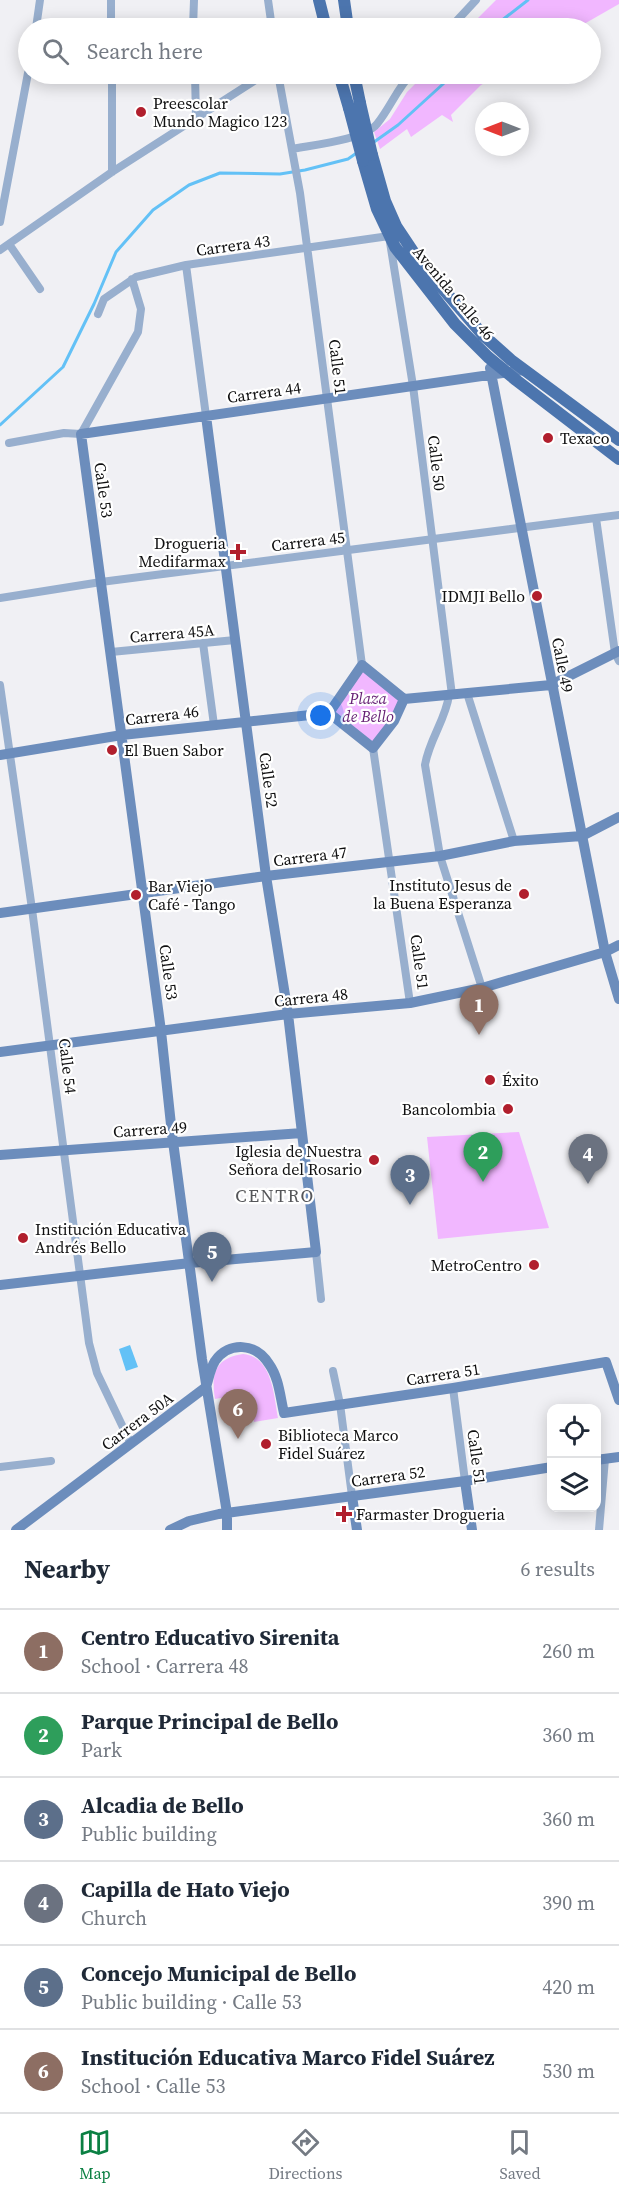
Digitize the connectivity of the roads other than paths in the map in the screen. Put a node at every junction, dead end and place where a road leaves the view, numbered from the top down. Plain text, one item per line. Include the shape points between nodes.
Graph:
1 (40, 0) edge
2 (111, 0) edge
3 (194, 0) edge
4 (268, 0) edge
5 (319, 0) edge
6 (344, 0) edge
7 (476, 0) edge
8 (37, 18) edge
9 (111, 18) edge
10 (193, 18) edge
11 (271, 18) edge
12 (324, 18) edge
13 (347, 18) edge
14 (459, 18) edge
15 (26, 84) edge
16 (112, 84) edge
17 (195, 84) edge
18 (249, 84) edge
19 (280, 84) edge
20 (344, 84) edge
21 (354, 84) edge
22 (402, 84) edge
23 (354, 105) junction
24 (196, 118) junction
25 (292, 149) junction
26 (368, 158) junction
27 (112, 172) junction
28 (0, 222) edge
29 (389, 236) junction
30 (9, 244) junction
31 (307, 248) junction
32 (0, 250) edge
33 (186, 265) junction
34 (132, 279) junction
35 (40, 289) dead end
36 (98, 314) dead end
37 (483, 335) junction
38 (488, 357) junction
39 (524, 370) junction
40 (506, 372) junction
41 (491, 375) junction
42 (413, 386) junction
43 (327, 399) junction
44 (206, 416) junction
45 (81, 434) junction
46 (619, 440) edge
47 (9, 443) dead end
48 (619, 459) edge
49 (619, 515) edge
50 (596, 518) junction
51 (521, 528) junction
52 (432, 539) junction
53 (346, 550) junction
54 (225, 566) junction
55 (101, 582) junction
56 (0, 597) edge
57 (235, 640) junction
58 (203, 643) junction
59 (111, 652) junction
60 (618, 655) edge
61 (362, 665) junction
62 (0, 685) edge
63 (552, 685) junction
64 (467, 693) junction
65 (450, 695) junction
66 (405, 699) junction
67 (329, 712) junction
68 (246, 721) junction
69 (214, 725) junction
70 (122, 735) junction
71 (374, 748) junction
72 (5, 754) edge
73 (619, 817) edge
74 (582, 836) junction
75 (514, 841) junction
76 (440, 856) junction
77 (391, 862) junction
78 (266, 876) junction
79 (143, 893) junction
80 (32, 909) junction
81 (0, 913) edge
82 (619, 945) edge
83 (605, 952) junction
84 (482, 988) junction
85 (619, 999) edge
86 (410, 1003) junction
87 (288, 1014) junction
88 (161, 1031) junction
89 (51, 1046) junction
90 (0, 1052) edge
91 (302, 1133) junction
92 (173, 1142) junction
93 (64, 1150) junction
94 (0, 1155) edge
95 (316, 1252) junction
96 (190, 1263) junction
97 (80, 1276) junction
98 (0, 1285) edge
99 (321, 1299) dead end
100 (333, 1371) dead end
101 (206, 1388) junction
102 (453, 1388) junction
103 (617, 1388) edge
104 (619, 1400) edge
105 (340, 1404) junction
106 (130, 1444) junction
107 (619, 1457) edge
108 (601, 1460) edge
109 (51, 1461) dead end
110 (0, 1467) edge
111 (547, 1468) edge
112 (465, 1481) junction
113 (352, 1496) junction
114 (600, 1512) edge
115 (227, 1513) junction
116 (16, 1530) edge
117 (170, 1530) edge
118 (227, 1530) edge
119 (357, 1530) edge
120 (472, 1530) edge
121 (599, 1530) edge

1 - 8 street
2 - 9 street
3 - 10 street
4 - 11 street
5 - 12 main road
6 - 13 main road
7 - 14 street
15 - 28 street
16 - 27 street
17 - 24 street
18 - 24 street
19 - 25 street, Calle 51
20 - 23 main road
21 - 23 main road
22 - 25 street via 374,127 342,140
23 - 26 main road, bridge
24 - 27 street
25 - 31 street, Calle 51
26 - 29 main road, Avenida Calle 46 via 374,200
26 - 37 main road, Avenida Calle 46 via 401,234
27 - 30 street
29 - 31 street, Carrera 43
29 - 38 main road, Avenida Calle 46 via 448,317
29 - 42 street, Calle 50
30 - 32 street
30 - 35 street
31 - 33 street, Carrera 43
31 - 43 street, Calle 51
33 - 34 street, Carrera 43
33 - 44 street, Calle 52
34 - 36 street, Carrera 43 via 104,299
34 - 45 street via 141,309 138,332
37 - 38 street, Calle 49
37 - 39 main road, Avenida Calle 46
38 - 40 main road, Avenida Calle 46
38 - 41 street, Calle 49
39 - 40 street, Carrera 44
39 - 46 main road, Avenida Calle 46
40 - 41 street, Carrera 44
40 - 48 main road, Avenida Calle 46
41 - 42 street, Carrera 44
41 - 51 street, Calle 49
42 - 43 street, Carrera 44
42 - 52 street, Calle 50
43 - 44 street, Carrera 44
43 - 53 street, Calle 51
44 - 45 street, Carrera 44
44 - 54 street, Calle 52
45 - 47 street, Carrera 44 via 64,433
45 - 55 street, Calle 53
49 - 50 street, Carrera 45
50 - 51 street, Carrera 45
50 - 60 street
51 - 52 street, Carrera 45
51 - 63 street, Calle 49
52 - 53 street, Carrera 45
52 - 65 street, Calle 50
53 - 54 street, Carrera 45
53 - 61 street, Calle 51
54 - 55 street, Carrera 45
54 - 57 street, Calle 52
55 - 56 street, Carrera 45
55 - 59 street, Calle 53
57 - 58 street, Carrera 45A
57 - 68 street, Calle 52
58 - 59 street, Carrera 45A
58 - 69 street
59 - 70 street, Calle 53
60 - 63 street
61 - 66 street
61 - 67 street
62 - 72 street, Calle 54
63 - 64 street
63 - 74 street, Calle 49
64 - 65 street
64 - 75 street
65 - 66 street
65 - 76 street, Calle 50 via 427,750 425,765
66 - 71 street
67 - 68 street, Carrera 46
67 - 71 street
68 - 69 street, Carrera 46
68 - 78 street, Calle 52
69 - 70 street, Carrera 46
70 - 72 street, Carrera 46
70 - 79 street, Calle 53
71 - 77 street, Calle 51
72 - 80 street, Calle 54
73 - 74 street, Carrera 47
74 - 75 street, Carrera 47
74 - 83 street, Calle 49
75 - 76 street, Carrera 47
76 - 77 street, Carrera 47
76 - 84 street, Calle 50
77 - 78 street, Carrera 47
77 - 86 street, Calle 51
78 - 79 street, Carrera 47
78 - 87 street, Calle 52
79 - 80 street, Carrera 47
79 - 88 street, Calle 53
80 - 81 street, Carrera 47
80 - 89 street, Calle 54
82 - 83 street, Carrera 48
83 - 84 street, Carrera 48
83 - 85 street, Calle 49
84 - 86 street, Carrera 48
86 - 87 street, Carrera 48
87 - 88 street, Carrera 48
87 - 91 street, Calle 52
88 - 89 street, Carrera 48
88 - 92 street, Calle 53
89 - 90 street, Carrera 48
89 - 93 street, Calle 54
91 - 92 street, Carrera 49
91 - 95 street, Calle 52
92 - 93 street, Carrera 49
92 - 96 street, Calle 53
93 - 94 street, Carrera 49
93 - 97 street, Calle 54
95 - 96 street
95 - 99 street, Calle 52
96 - 97 street
96 - 101 street, Calle 53
97 - 98 street
97 - 106 street, Calle 54 via 92,1358
100 - 105 street
101 - 105 street, Carrera 51 via 217,1359 227,1350 246,1347 266,1359 277,1379 284,1413
101 - 106 street, Carrera 50A
101 - 115 street, Calle 53
102 - 103 street, Carrera 51 via 606,1362
102 - 105 street, Carrera 51
102 - 112 street, Calle 51
103 - 104 street
105 - 113 street
106 - 116 street, Carrera 50A
107 - 108 street
109 - 110 street
111 - 112 street, Carrera 52
112 - 113 street, Carrera 52
112 - 120 street, Calle 51
113 - 115 street, Carrera 52
113 - 119 street
114 - 121 street
115 - 117 street via 189,1521
115 - 118 street, Calle 53

